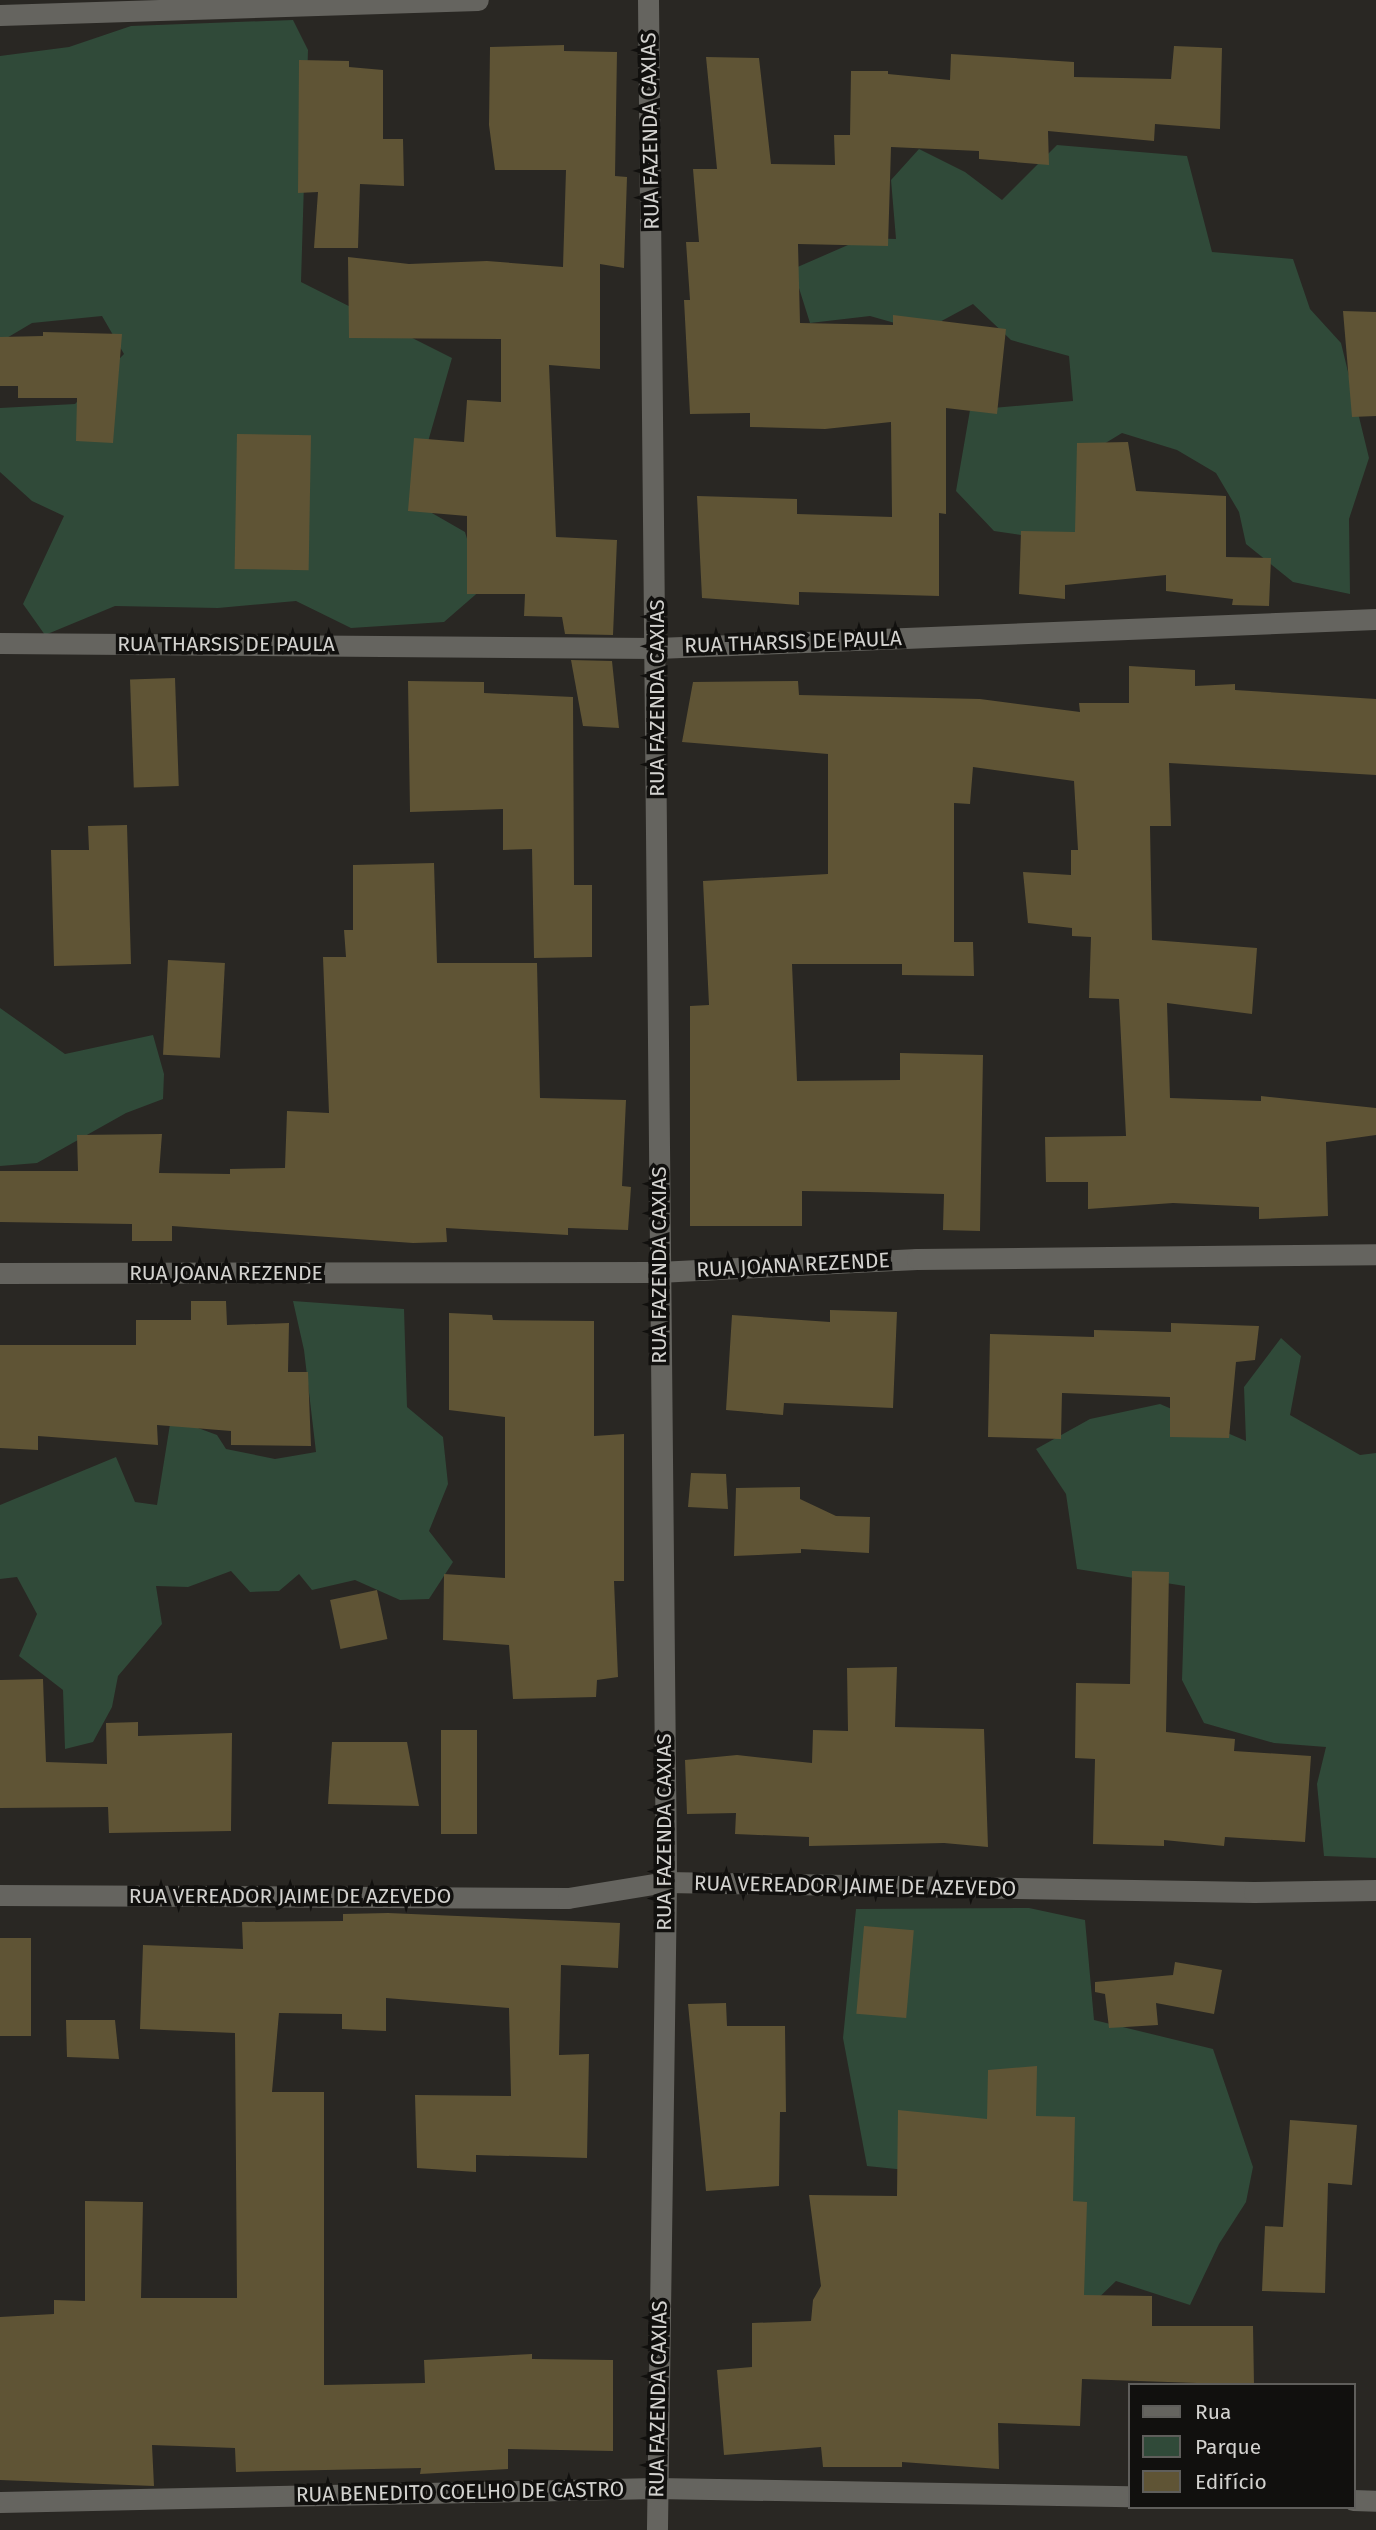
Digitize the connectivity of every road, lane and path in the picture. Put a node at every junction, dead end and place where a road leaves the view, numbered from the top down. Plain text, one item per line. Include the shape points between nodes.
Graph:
1 (478, 0) edge
2 (648, 0) edge
3 (0, 15) edge
4 (1376, 619) edge
5 (0, 642) edge
6 (657, 648) junction
7 (1376, 1254) edge
8 (658, 1272) junction
9 (0, 1273) edge
10 (666, 1882) junction
11 (1376, 1890) edge
12 (0, 1895) edge
13 (656, 2488) junction
14 (1128, 2496) edge
15 (1355, 2500) edge
16 (1376, 2501) edge
17 (0, 2502) edge
18 (657, 2530) edge

1 - 3 street
2 - 6 street, RUA FAZENDA CAXIAS
4 - 6 street, RUA THARSIS DE PAULA
5 - 6 street, RUA THARSIS DE PAULA
6 - 8 street, RUA FAZENDA CAXIAS
7 - 8 street, RUA JOANA REZENDE via 917,1259
8 - 9 street, RUA JOANA REZENDE
8 - 10 street, RUA FAZENDA CAXIAS
10 - 11 street, RUA VEREADOR JAIME DE AZEVEDO
10 - 12 street, RUA VEREADOR JAIME DE AZEVEDO via 568,1898
10 - 13 street, RUA FAZENDA CAXIAS
13 - 14 street, RUA BENEDITO COELHO DE CASTRO
13 - 17 street, RUA BENEDITO COELHO DE CASTRO
13 - 18 street, RUA FAZENDA CAXIAS
15 - 16 street

